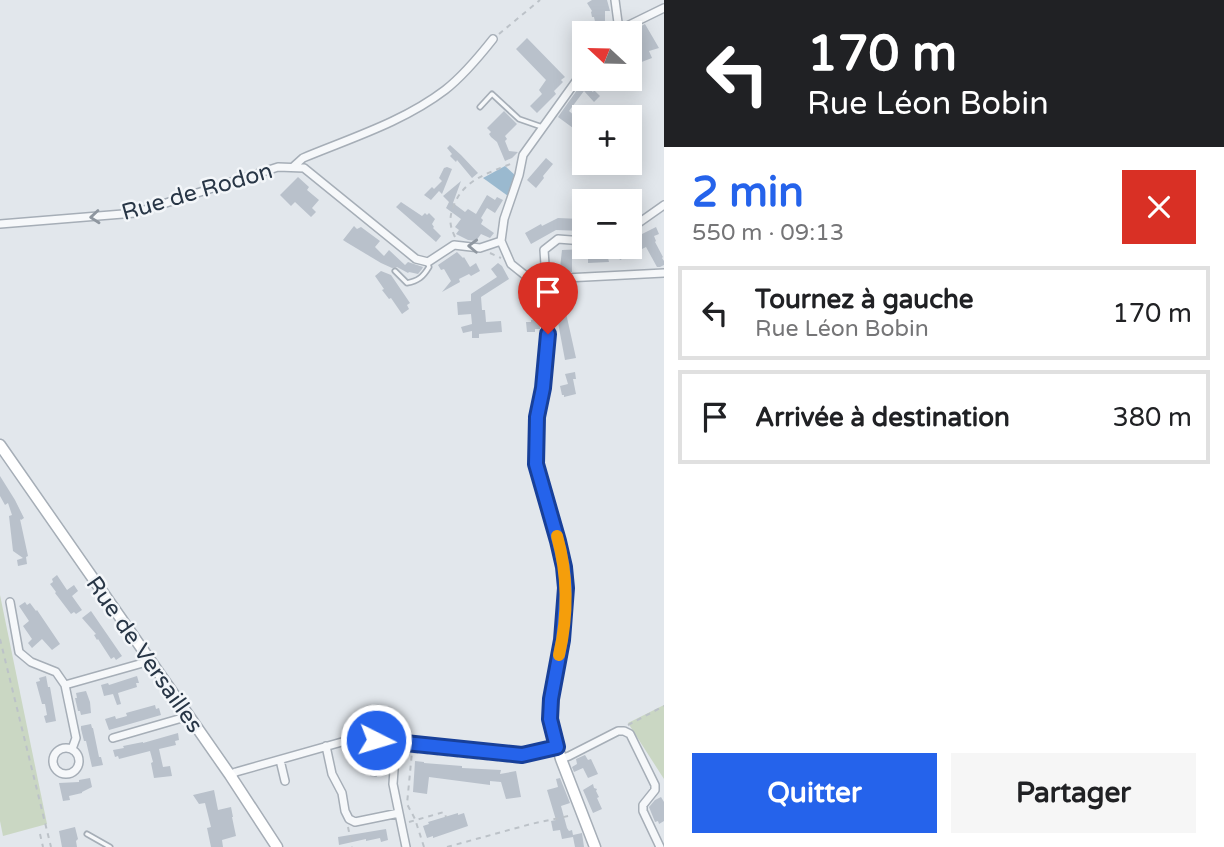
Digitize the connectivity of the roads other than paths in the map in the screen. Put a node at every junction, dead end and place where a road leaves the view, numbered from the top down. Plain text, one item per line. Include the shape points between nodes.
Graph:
1 (615, 0) edge
2 (664, 8) edge
3 (617, 21) edge
4 (639, 21) edge
5 (493, 39) road end
6 (572, 86) edge
7 (480, 107) dead end
8 (542, 127) junction
9 (293, 167) junction
10 (664, 205) edge
11 (642, 221) edge
12 (0, 224) edge
13 (572, 241) edge
14 (501, 242) junction
15 (428, 262) junction
16 (395, 271) dead end
17 (664, 273) edge
18 (546, 279) junction
19 (0, 445) edge
20 (10, 602) dead end
21 (150, 661) junction
22 (65, 685) junction
23 (188, 716) junction
24 (113, 738) dead end
25 (396, 742) junction
26 (327, 747) junction
27 (557, 747) junction
28 (72, 749) dead end
29 (561, 759) junction
30 (280, 760) junction
31 (230, 775) junction
32 (285, 781) dead end
33 (399, 813) junction
34 (87, 834) dead end
35 (101, 842) junction
36 (98, 847) edge
37 (110, 847) edge
38 (277, 847) edge
39 (405, 847) edge
40 (595, 847) edge
41 (660, 847) edge

1 - 3 street
2 - 4 street
5 - 9 street via 445,90 419,107 303,158
6 - 8 street
7 - 8 lane via 492,94 519,119
8 - 14 street via 523,155
9 -> 12 street, Rue de Rodon via 278,166 135,213
9 - 15 street, Rue de Rodon via 304,168 416,259
10 - 11 street
13 - 18 street via 558,239 544,250
14 -> 15 street via 480,248 454,245
14 - 18 street via 511,264 526,276
15 - 16 lane via 417,281 407,283
17 - 18 street
18 - 27 street via 548,334 536,464 566,588 551,699
19 - 21 street, Rue de Versailles
20 - 22 street via 19,652 56,672
21 - 22 street
21 - 23 street, Rue de Versailles
22 - 28 street via 76,738
23 - 24 street
23 - 31 street, Rue de Versailles
25 - 26 street via 356,738
25 - 27 street via 522,755
25 - 33 street via 393,784
26 - 30 street
26 - 33 street via 332,774 351,820
27 - 29 street
29 - 40 street
29 - 41 street via 618,730 630,734 655,785 643,811
30 - 31 street
30 - 32 street
31 - 38 street, Rue de Versailles
33 - 39 street
34 - 35 lane
35 - 36 lane
35 - 37 lane

